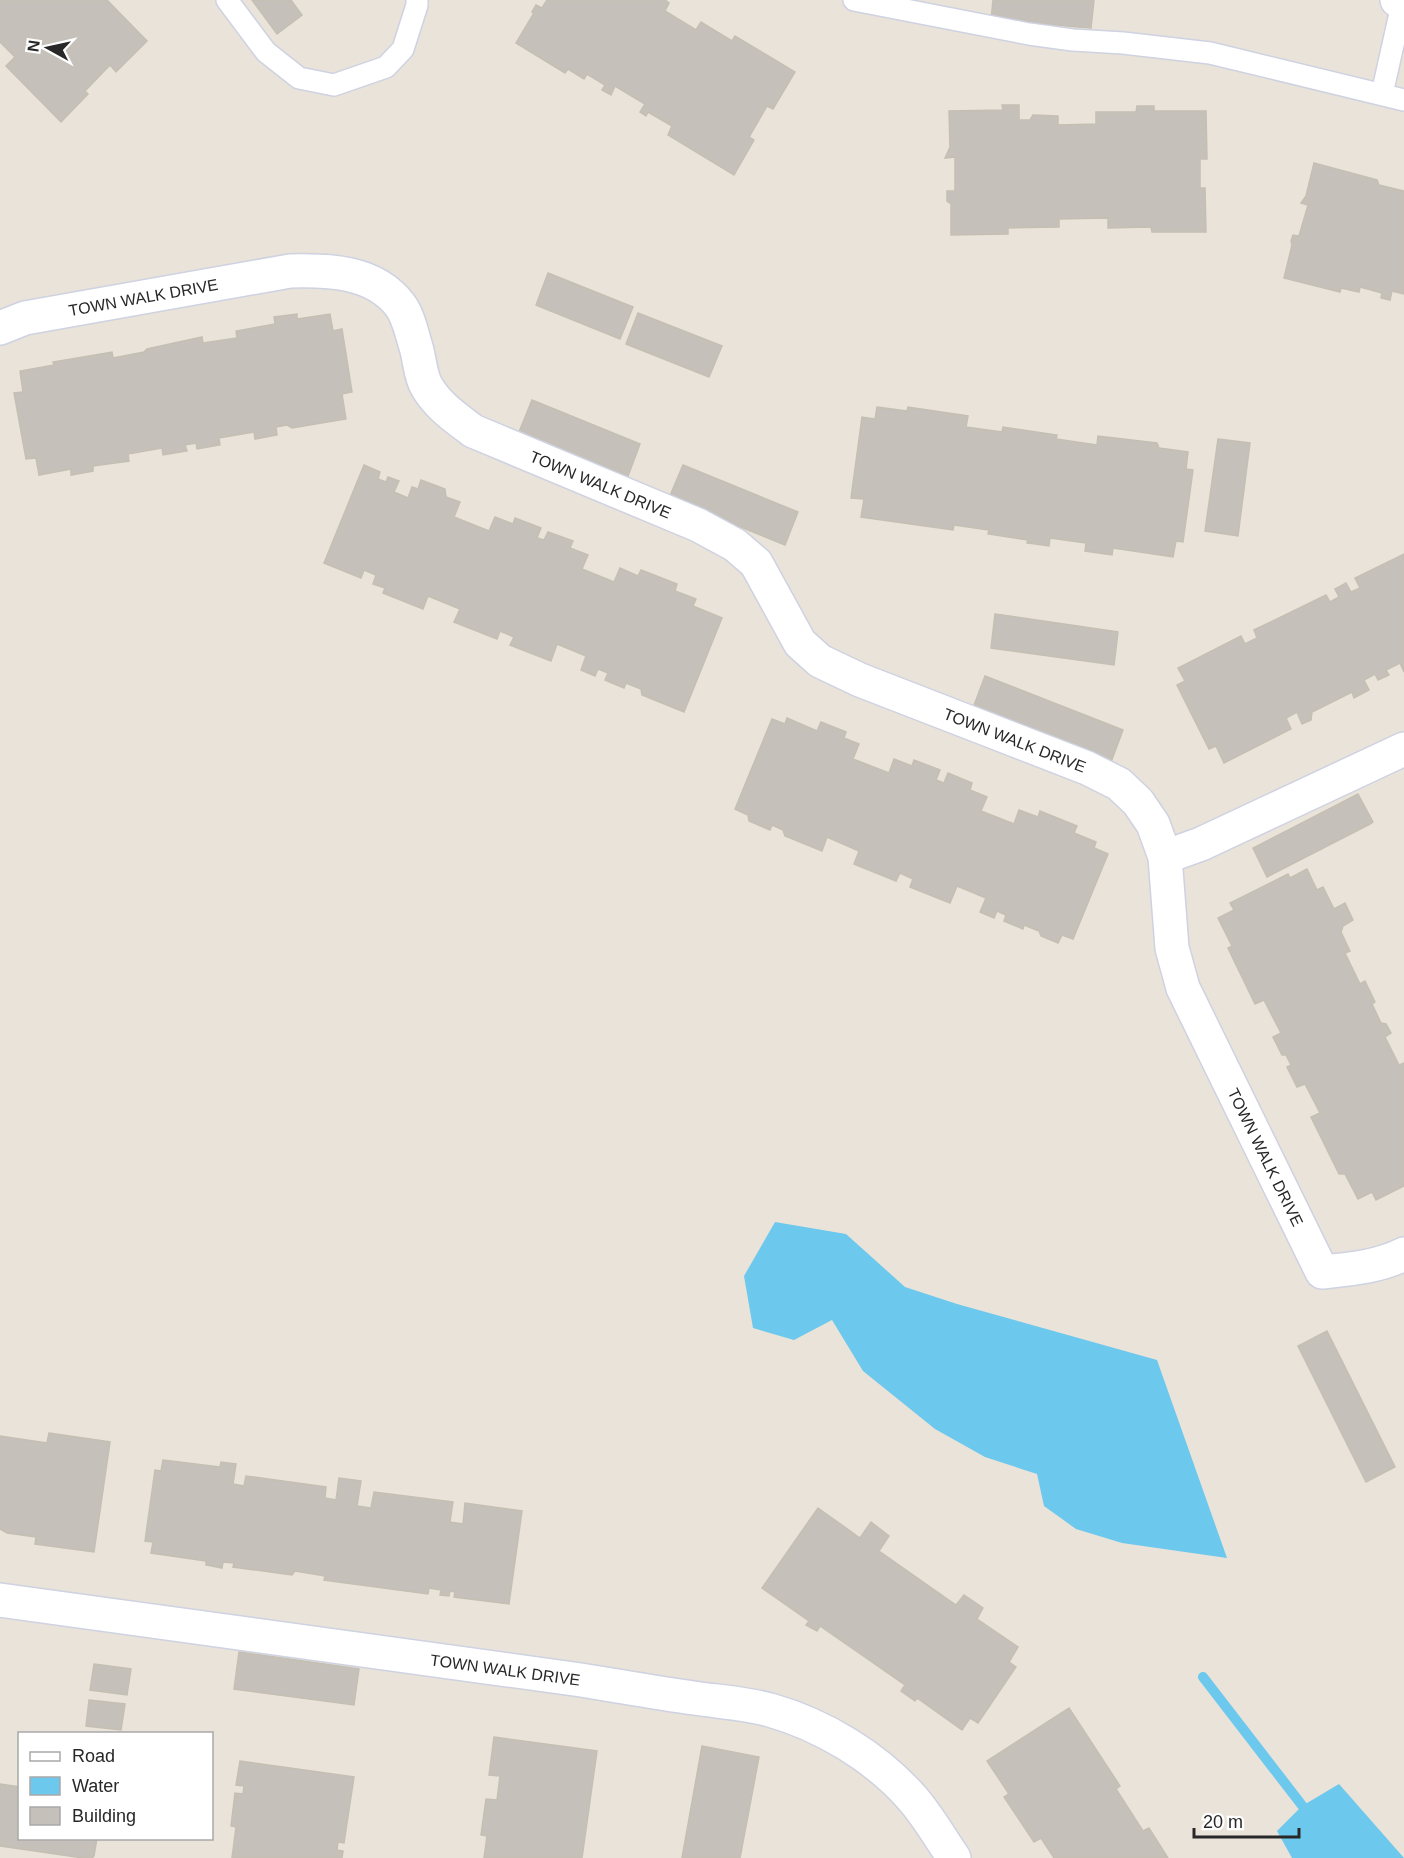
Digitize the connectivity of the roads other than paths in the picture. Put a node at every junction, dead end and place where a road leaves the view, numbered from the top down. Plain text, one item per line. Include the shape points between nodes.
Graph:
1 (227, 0) edge
2 (417, 0) edge
3 (854, 0) edge
4 (1402, 1) edge
5 (1382, 94) junction
6 (1404, 100) edge
7 (0, 328) edge
8 (1404, 748) edge
9 (1165, 857) junction
10 (1404, 1254) edge
11 (0, 1600) edge
12 (954, 1858) edge

1 - 2 lane via 266,52 299,78 334,85 386,67 403,49
3 - 5 lane via 1029,34 1210,52
4 - 5 lane
5 - 6 lane
7 - 9 street, TOWN WALK DRIVE via 25,318 290,271 326,270 384,287 401,306 426,386 445,410 474,431 698,525 735,545 756,563 800,643 820,661 1088,768 1119,784 1153,824
8 - 9 street via 1201,844
9 - 10 street, TOWN WALK DRIVE via 1172,948 1183,988 1322,1272 1389,1262
11 - 12 street, TOWN WALK DRIVE via 771,1710 848,1744 876,1763 913,1798

